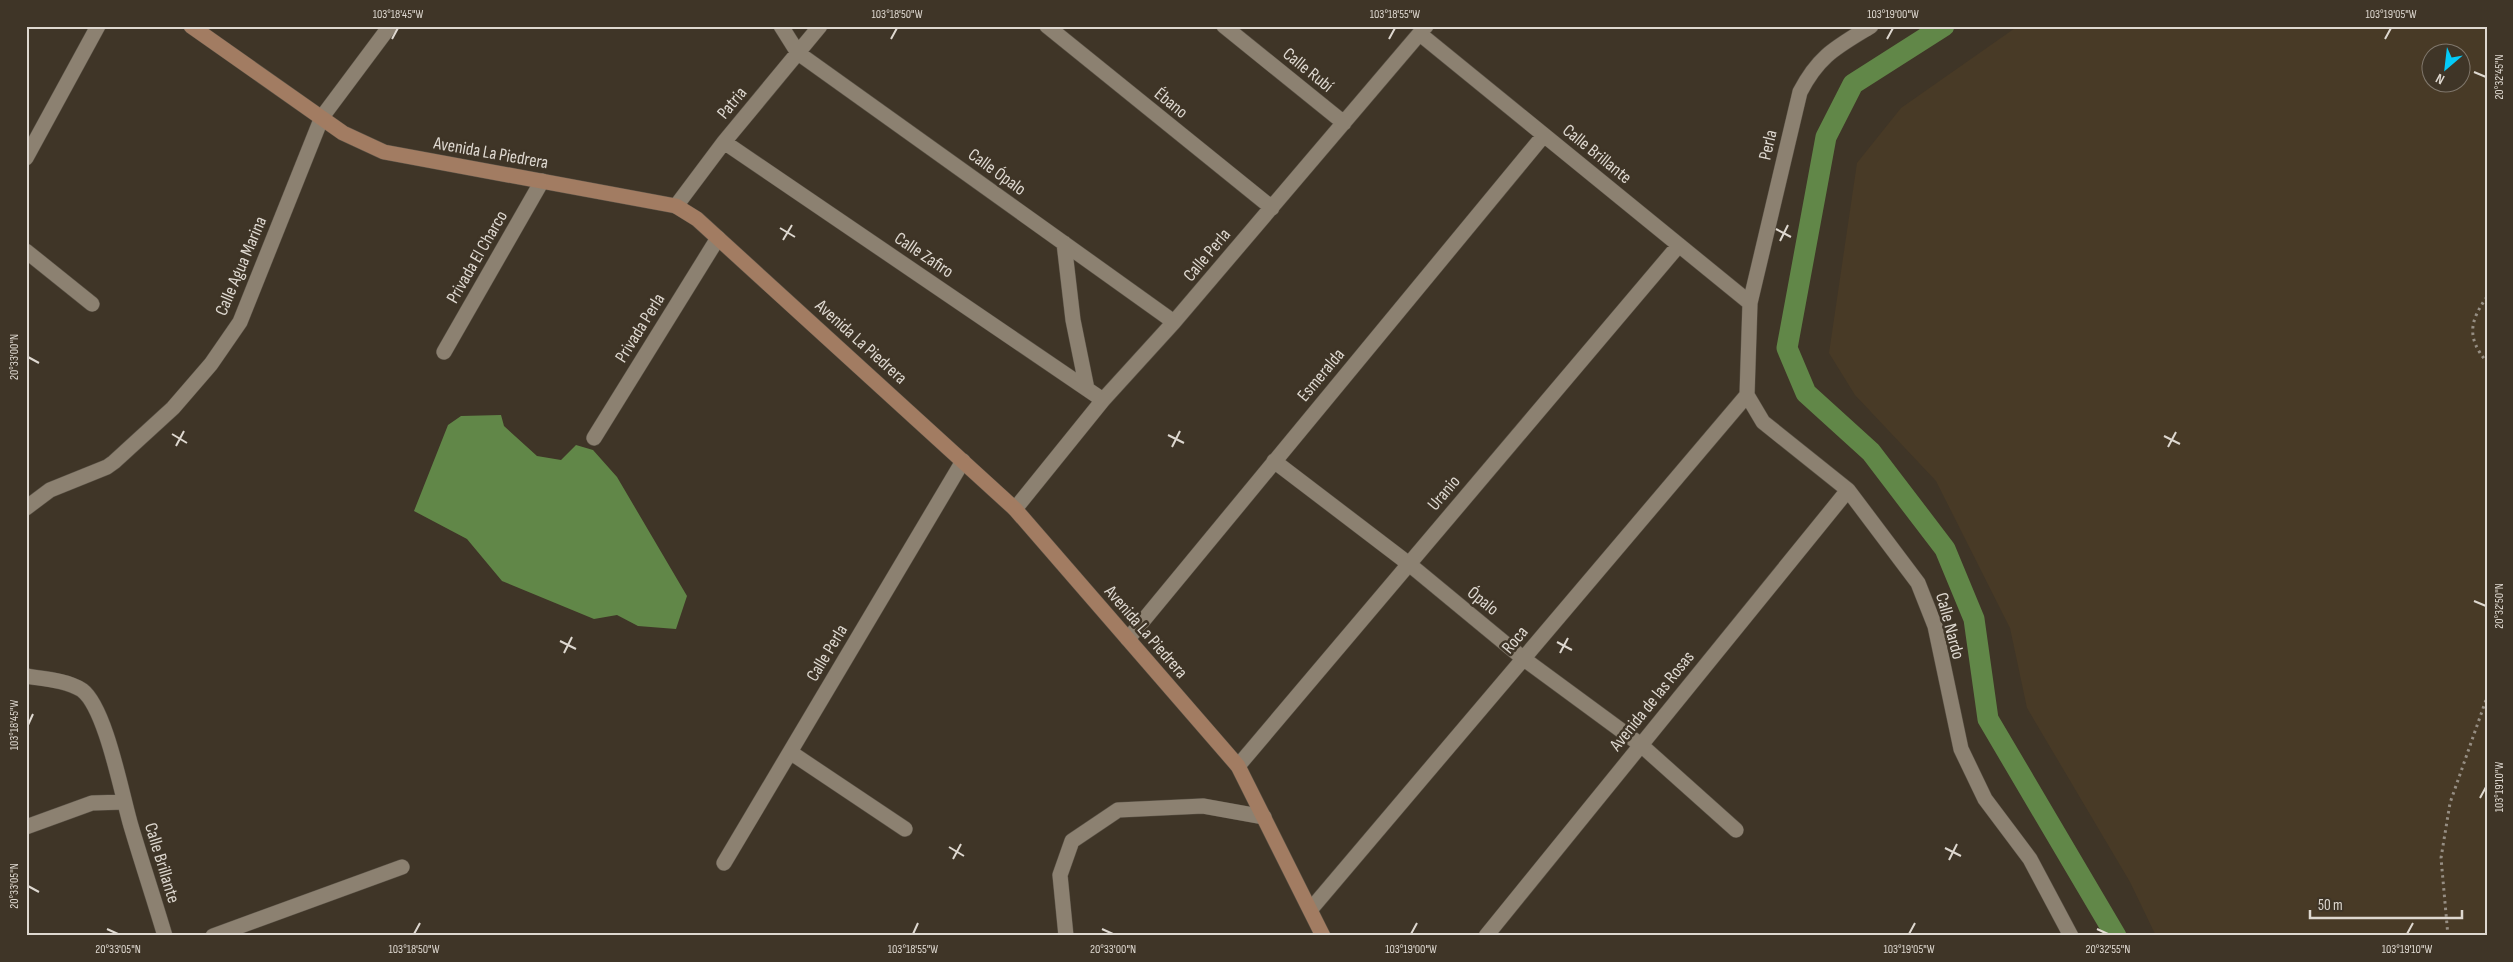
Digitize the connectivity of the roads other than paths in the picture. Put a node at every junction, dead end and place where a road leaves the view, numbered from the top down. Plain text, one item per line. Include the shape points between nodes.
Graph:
1 (98, 26) edge
2 (191, 26) edge
3 (390, 26) edge
4 (781, 26) edge
5 (820, 26) edge
6 (1047, 26) edge
7 (1871, 26) edge
8 (1228, 27) edge
9 (1423, 30) edge
10 (798, 53) junction
11 (322, 117) junction
12 (1344, 123) junction
13 (1544, 135) junction
14 (724, 142) junction
15 (26, 158) edge
16 (542, 181) junction
17 (676, 206) junction
18 (1272, 208) junction
19 (718, 238) junction
20 (1064, 243) junction
21 (1679, 245) junction
22 (26, 251) edge
23 (1750, 303) junction
24 (92, 304) dead end
25 (1174, 322) junction
26 (444, 352) dead end
27 (1087, 389) junction
28 (1747, 395) junction
29 (1103, 400) junction
30 (594, 438) dead end
31 (963, 461) junction
32 (1274, 461) junction
33 (1848, 490) junction
34 (26, 508) edge
35 (1015, 509) junction
36 (1409, 564) junction
37 (1128, 639) junction
38 (1524, 658) junction
39 (26, 676) edge
40 (1641, 745) junction
41 (790, 752) junction
42 (1238, 766) junction
43 (124, 802) junction
44 (1264, 817) junction
45 (26, 827) edge
46 (905, 829) dead end
47 (1736, 830) dead end
48 (724, 863) dead end
49 (402, 867) dead end
50 (1311, 909) junction
51 (165, 936) edge
52 (213, 936) edge
53 (1066, 936) edge
54 (1323, 936) edge
55 (1486, 936) edge
56 (2071, 936) edge

1 - 15 street
2 - 11 street, Avenida La Piedrera
3 - 11 street, Calle Agua Marina
4 - 10 street
5 - 10 street, Patria
6 - 18 street, Ébano
7 - 23 street, Perla via 1828,52 1809,73 1800,92
8 - 12 street, Calle Rubí
9 - 12 street, Calle Perla
9 - 13 street, Calle Brillante
10 - 14 street, Patria
10 - 20 street, Calle Ópalo
11 - 16 street, Avenida La Piedrera via 343,132 384,152
11 - 34 street, Calle Agua Marina via 240,322 211,364 174,408 114,462 50,490
12 - 18 street, Calle Perla
13 - 21 street, Calle Brillante
13 - 32 street, Esmeralda
14 - 17 street, Patria
14 - 27 street, Calle Zafiro
16 - 17 street, Avenida La Piedrera
16 - 26 street, Privada El Charco
17 - 19 street, Avenida La Piedrera
18 - 25 street, Calle Perla
19 - 30 street, Privada Perla
19 - 31 street, Avenida La Piedrera
20 - 25 street, Calle Ópalo
20 - 27 street via 1073,320
21 - 23 street, Calle Brillante
21 - 36 street, Uranio
22 - 24 street
23 - 28 street
25 - 29 street, Calle Perla
27 - 29 street, Calle Zafiro
28 - 33 street, Calle Nardo via 1763,422
28 - 38 street, Roca
29 - 35 street, Calle Perla
31 - 35 street, Avenida La Piedrera
31 - 41 street, Calle Perla
32 - 36 street, Ópalo
32 - 37 street, Esmeralda
33 - 40 street, Avenida de las Rosas
33 - 56 street, Calle Nardo via 1918,583 1934,626 1961,749 1985,799 2030,859
35 - 37 street, Avenida La Piedrera
36 - 38 street, Ópalo
36 - 42 street, Uranio
37 - 42 street, Avenida La Piedrera
38 - 40 street, Ópalo
38 - 50 street, Roca
39 - 43 street, Calle Brillante via 71,686 89,697 108,741
40 - 47 street, Ópalo
40 - 55 street, Avenida de las Rosas
41 - 46 street
41 - 48 street, Calle Perla
42 - 44 street, Avenida La Piedrera
43 - 45 street via 92,803
43 - 51 street, Calle Brillante
44 - 50 street, Avenida La Piedrera
44 - 53 street via 1204,806 1118,810 1072,841 1060,875
49 - 52 street
50 - 54 street, Avenida La Piedrera

